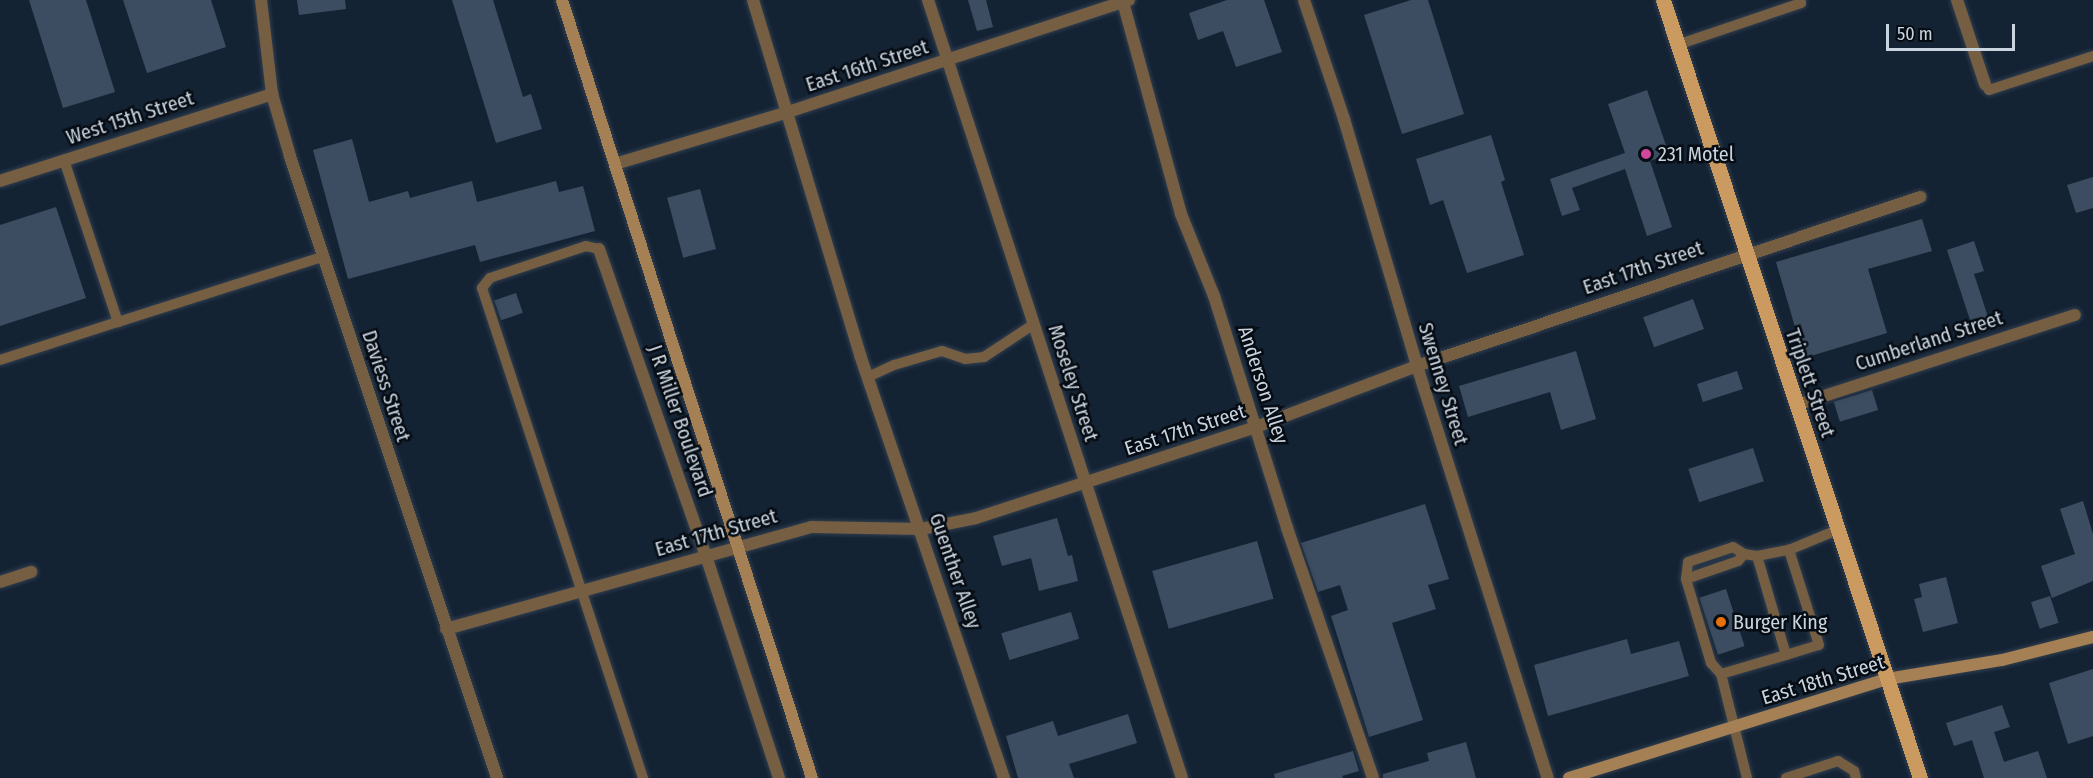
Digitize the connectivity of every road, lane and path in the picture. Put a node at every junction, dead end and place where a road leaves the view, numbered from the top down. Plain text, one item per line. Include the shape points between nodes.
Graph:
1 (261, 0) edge
2 (562, 0) edge
3 (753, 0) edge
4 (928, 0) edge
5 (1304, 0) edge
6 (1800, 0) edge
7 (1957, 0) edge
8 (1126, 1) edge
9 (1667, 1) edge
10 (1094, 5) edge
11 (1677, 45) junction
12 (2093, 56) edge
13 (947, 61) junction
14 (1985, 84) joint
15 (272, 94) junction
16 (788, 112) junction
17 (64, 160) junction
18 (615, 164) junction
19 (0, 181) edge
20 (1920, 198) dead end
21 (598, 249) joint
22 (1745, 254) junction
23 (322, 257) junction
24 (2075, 315) dead end
25 (118, 322) junction
26 (1034, 324) junction
27 (0, 360) edge
28 (1417, 366) junction
29 (868, 377) junction
30 (1796, 405) junction
31 (1256, 427) junction
32 (1086, 483) junction
33 (921, 530) junction
34 (1837, 530) junction
35 (736, 547) junction
36 (1789, 550) junction
37 (706, 555) junction
38 (1757, 556) junction
39 (31, 572) dead end
40 (0, 582) edge
41 (581, 591) junction
42 (446, 629) junction
43 (2093, 638) edge
44 (1786, 655) junction
45 (1721, 674) junction
46 (1887, 679) junction
47 (1736, 728) junction
48 (1586, 776) edge
49 (808, 777) edge
50 (1742, 777) edge
51 (497, 778) edge
52 (643, 778) edge
53 (779, 778) edge
54 (1004, 778) edge
55 (1182, 778) edge
56 (1372, 778) edge
57 (1548, 778) edge
58 (1569, 778) edge
59 (1786, 778) edge
60 (1856, 778) edge
61 (1920, 778) edge

1 - 15 street, Daviess Street
2 - 18 street
3 - 16 street, Guenther Alley
4 - 13 street, Moseley Street
5 - 28 street, Swenney Street via 1344,119
6 - 11 lane via 1801,3
7 - 14 street
8 - 10 street, East 16th Street
8 - 31 street, Anderson Alley via 1181,214 1214,296
9 - 11 main road, Triplett Street
10 - 13 street, East 16th Street
11 - 22 main road, Triplett Street
12 - 14 lane via 1989,90
13 - 16 street, East 16th Street
13 - 26 street, Moseley Street
15 - 17 street, West 15th Street
15 - 23 street, Daviess Street
16 - 18 street, East 16th Street
16 - 29 street, Guenther Alley
17 - 19 street, West 15th Street
17 - 25 lane
18 - 35 street
20 - 22 street, East 17th Street
21 - 37 street, J R Miller Boulevard
21 - 41 lane via 586,246 490,278 482,288
22 - 28 street, East 17th Street
22 - 30 main road, Triplett Street
23 - 25 lane
23 - 42 street, Daviess Street
24 - 30 street, Cumberland Street
25 - 27 lane
26 - 29 lane via 984,357 965,359 942,351
26 - 32 street, Moseley Street
28 - 31 street, East 17th Street
28 - 57 street, Swenney Street
29 - 33 street, Guenther Alley
30 - 34 main road, Triplett Street
31 - 32 street, East 17th Street
31 - 56 street, Anderson Alley
32 - 33 street, East 17th Street via 976,518
32 - 55 street, Moseley Street
33 - 35 street, East 17th Street via 811,527
33 - 54 street, Guenther Alley
34 - 36 lane
34 - 46 main road, Triplett Street
35 - 37 street, East 17th Street
35 - 49 street
36 - 38 lane
36 - 44 lane via 1819,645
37 - 41 street, East 17th Street
37 - 53 street, J R Miller Boulevard
38 - 44 lane
38 - 45 lane via 1744,554 1738,561 1686,579 1712,663
39 - 40 street
41 - 42 street, East 17th Street
41 - 52 lane
42 - 51 street, Daviess Street
43 - 46 street, East 18th Street via 2002,660
44 - 45 lane
45 - 47 lane
46 - 47 street, East 18th Street
46 - 61 main road, Triplett Street
47 - 48 street, East 18th Street
47 - 50 lane
48 - 58 street, East 18th Street
59 - 60 lane via 1838,761 1854,771

